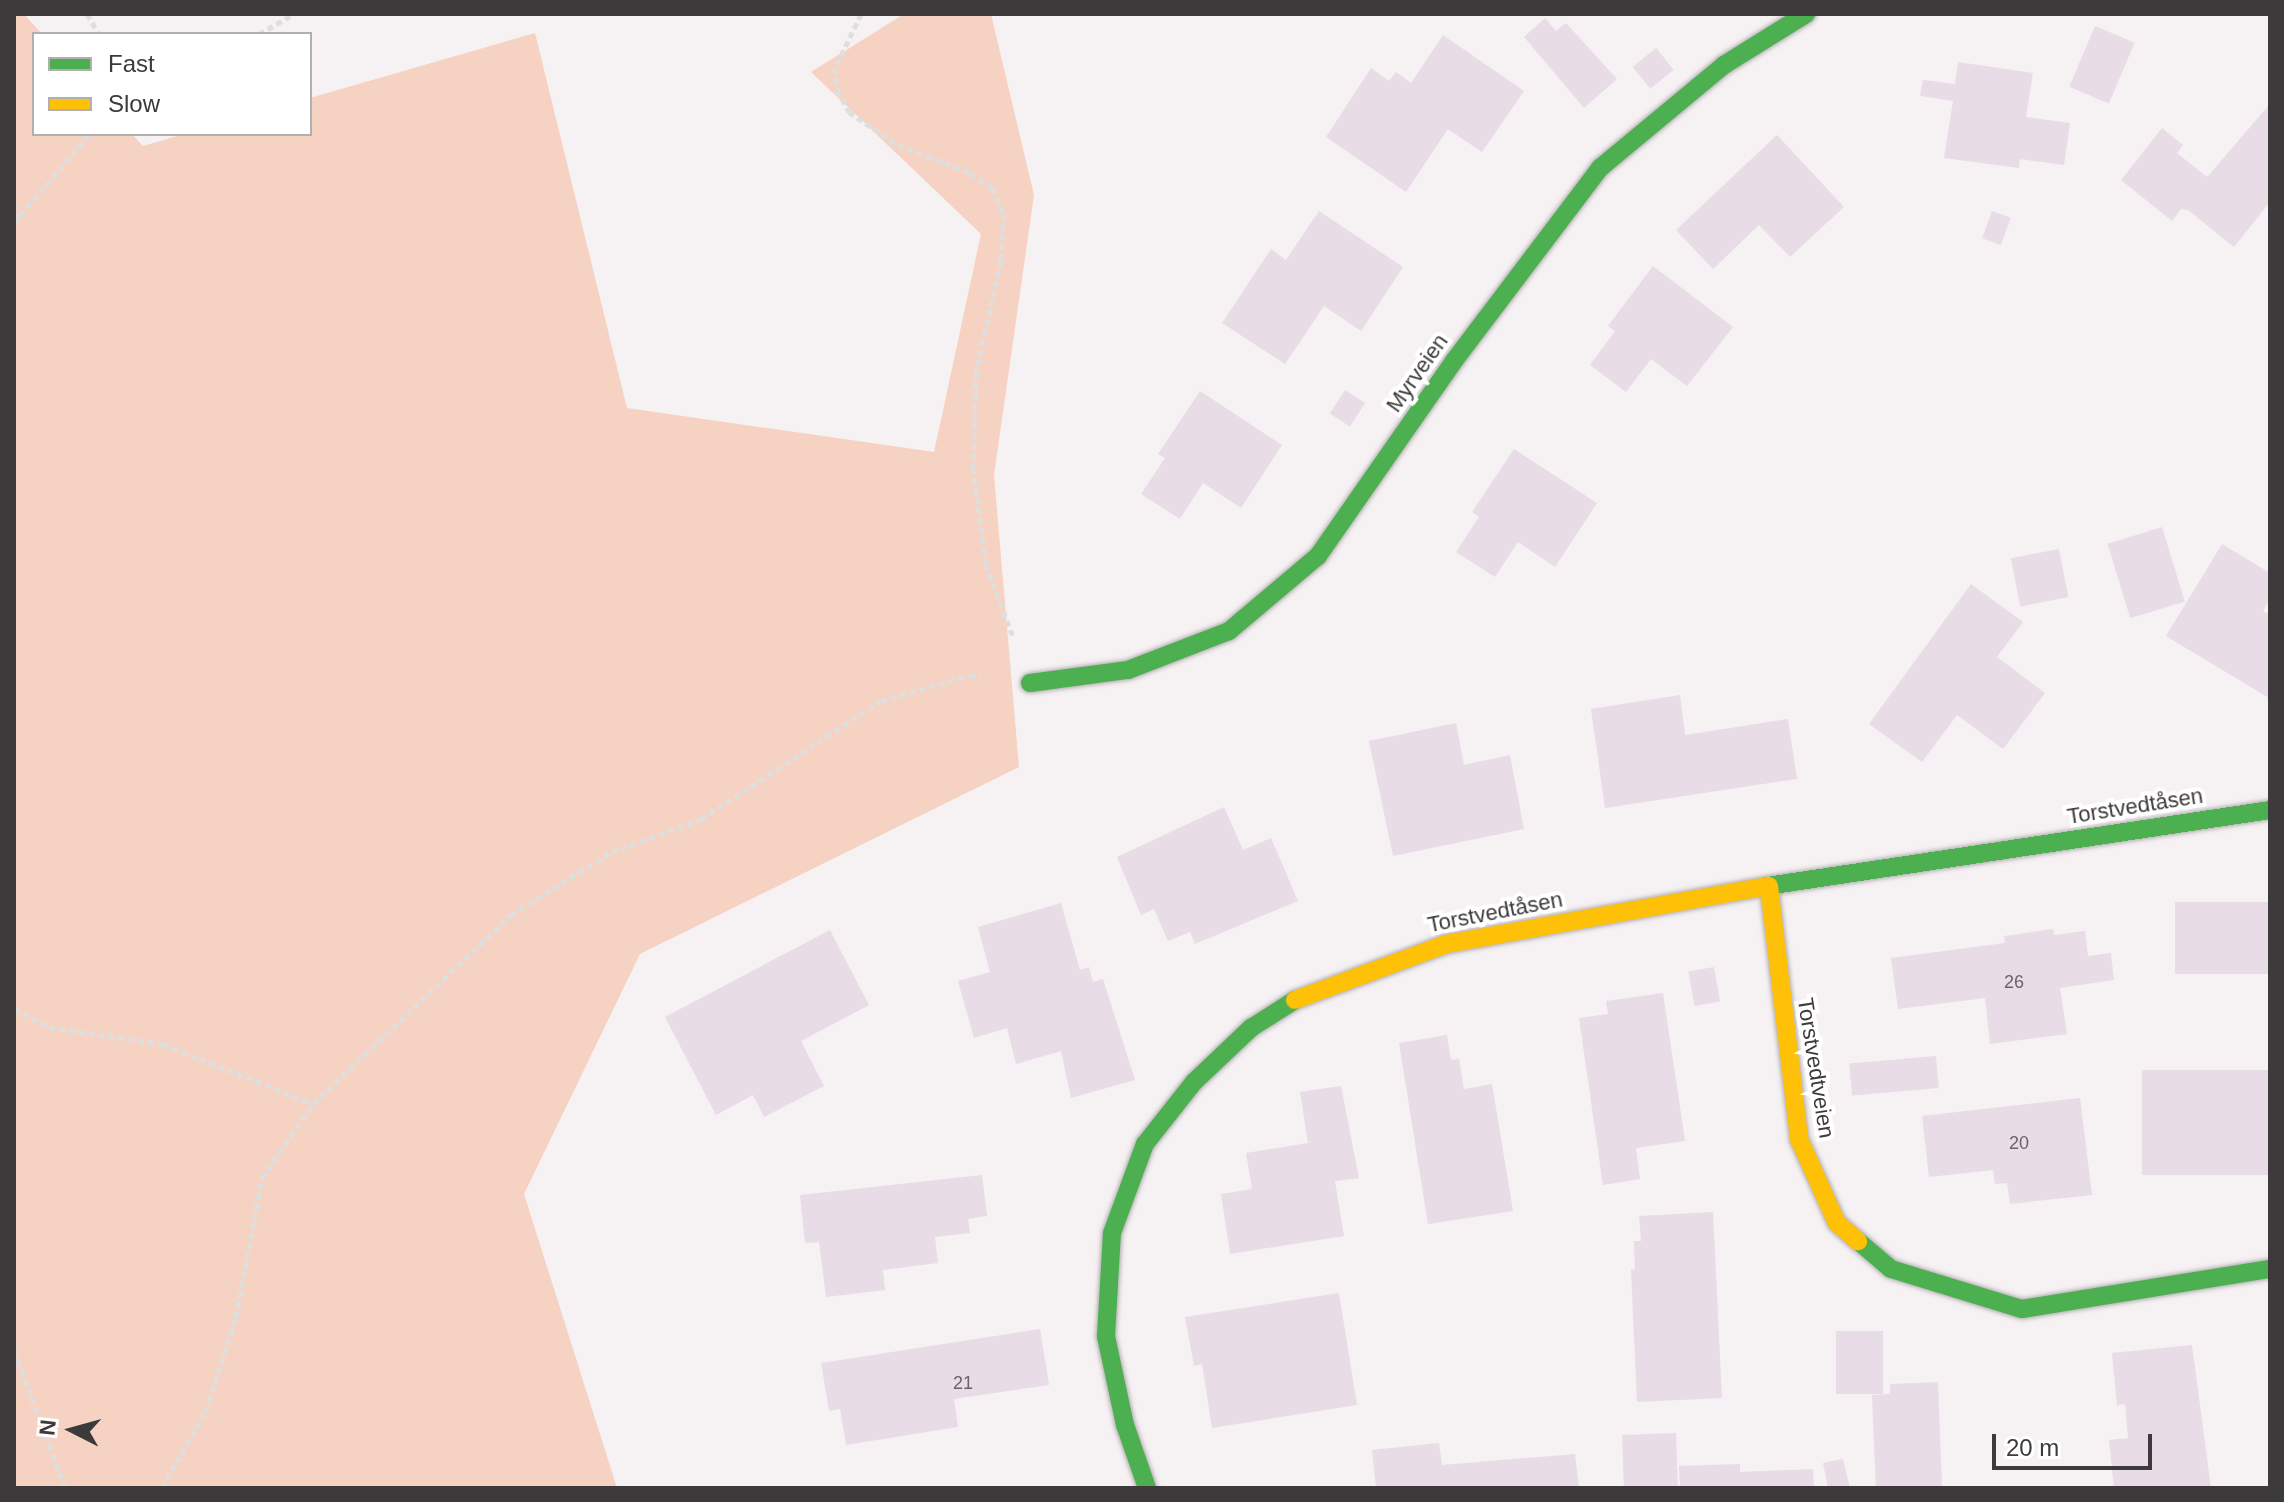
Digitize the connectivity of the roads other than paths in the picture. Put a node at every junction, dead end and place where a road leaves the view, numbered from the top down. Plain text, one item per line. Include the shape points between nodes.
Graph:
1 (1806, 14) edge
2 (1030, 683) road end
3 (2270, 810) edge
4 (1769, 886) junction
5 (2270, 1269) edge
6 (1147, 1488) edge

1 - 2 street, Myrveien via 1724,65 1600,168 1454,361 1318,556 1229,631 1128,670
3 - 4 street, Torstvedtåsen
4 - 5 street, Torstvedtveien via 1799,1139 1837,1223 1891,1269 2022,1309
4 - 6 street, Torstvedtåsen via 1446,944 1355,971 1308,992 1251,1028 1194,1082 1145,1144 1112,1233 1106,1336 1125,1425

